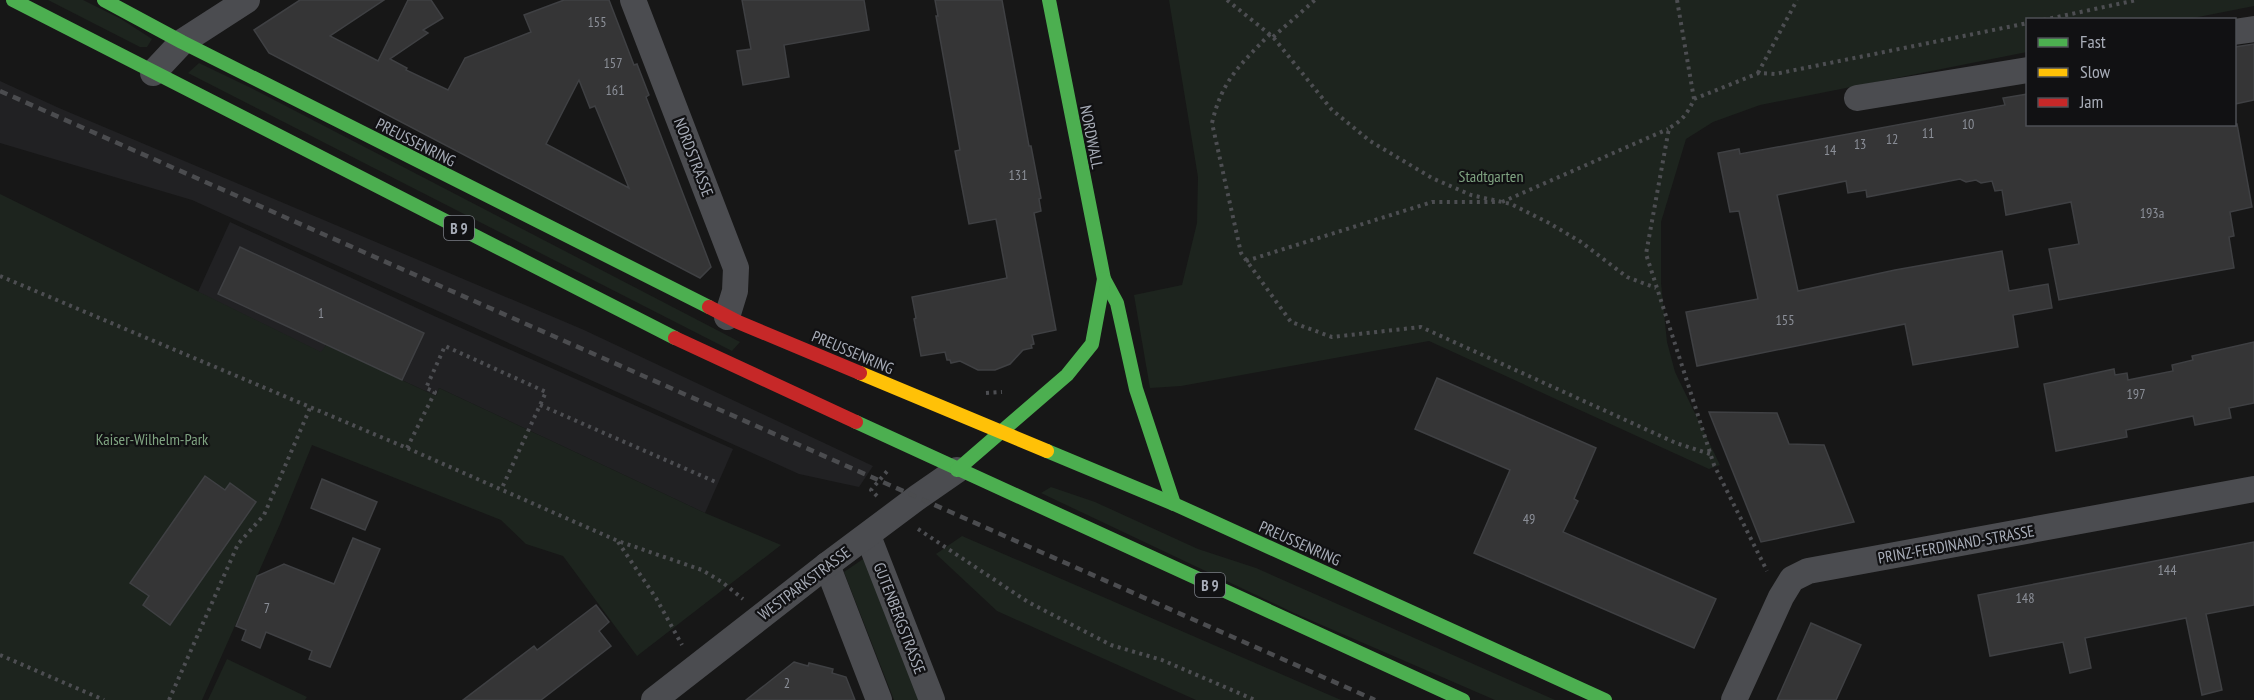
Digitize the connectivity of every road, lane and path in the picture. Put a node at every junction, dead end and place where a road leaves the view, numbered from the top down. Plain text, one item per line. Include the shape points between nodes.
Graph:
1 (13, 0) edge
2 (104, 0) edge
3 (247, 0) edge
4 (633, 0) edge
5 (1049, 0) edge
6 (1227, 0) edge
7 (1315, 0) edge
8 (1677, 0) edge
9 (1797, 0) edge
10 (2138, 0) edge
11 (2052, 18) edge
12 (2026, 23) edge
13 (2254, 29) edge
14 (2236, 32) edge
15 (1271, 36) junction
16 (182, 42) junction
17 (2026, 70) edge
18 (153, 73) junction
19 (1757, 74) junction
20 (1857, 98) dead end
21 (1694, 99) junction
22 (1669, 128) junction
23 (1501, 202) junction
24 (1246, 261) junction
25 (0, 276) edge
26 (1104, 279) junction
27 (1657, 288) junction
28 (727, 317) junction
29 (540, 405) junction
30 (310, 407) junction
31 (1000, 432) junction
32 (909, 447) junction
33 (407, 448) junction
34 (1710, 454) junction
35 (957, 470) junction
36 (718, 483) dead end
37 (2254, 489) edge
38 (501, 490) junction
39 (1174, 504) junction
40 (896, 515) junction
41 (868, 536) junction
42 (618, 542) junction
43 (827, 565) junction
44 (1781, 597) junction
45 (762, 615) junction
46 (0, 655) edge
47 (699, 665) junction
48 (104, 700) edge
49 (169, 700) edge
50 (654, 700) edge
51 (879, 700) edge
52 (932, 700) edge
53 (1255, 700) edge
54 (1463, 700) edge
55 (1605, 700) edge
56 (1734, 700) edge

1 - 18 main road, B 9
2 - 16 main road, PREUSSENRING / B 9
3 - 16 street
4 - 28 street, NORDSTRASSE via 736,268 735,291
5 - 26 main road, NORDWALL
6 - 15 path
7 - 15 path
8 - 21 path
9 - 19 path
10 - 11 path
12 - 19 path via 1775,75
13 - 14 street
15 - 23 path via 1332,110 1370,141 1432,178 1471,195
15 - 24 path via 1233,72 1216,105 1212,123
16 - 18 street
16 - 28 main road, PREUSSENRING / B 9
17 - 20 street
18 - 32 main road, B 9 via 696,349
19 - 21 path
21 - 22 path via 1680,122
22 - 23 path
22 - 27 path via 1646,254
23 - 24 path via 1432,202
23 - 27 path via 1581,242 1627,277
24 - 34 path via 1291,322 1332,338 1421,327 1676,443
25 - 30 path
26 - 31 main road, NORDWALL via 1092,344 1067,375
26 - 39 main road, NORDWALL via 1116,303 1136,389
27 - 34 path
28 - 31 main road, PREUSSENRING / B 9
29 - 33 path via 546,392 445,346 426,388 435,392
29 - 36 path
29 - 38 path
30 - 33 path
30 - 49 path via 264,515 238,544
31 - 35 main road, NORDWALL
31 - 39 main road, PREUSSENRING / B 9
32 - 35 main road, B 9
32 - 40 path via 870,490
33 - 38 path
34 - 44 path
35 - 40 street, WESTPARKSTRASSE
35 - 54 main road, B 9
37 - 44 street, PRINZ-FERDINAND-STRASSE via 1808,571 1792,579
38 - 42 path
39 - 55 main road, PREUSSENRING / B 9
40 - 41 street, WESTPARKSTRASSE
40 - 53 path via 1028,602 1111,645 1162,660
41 - 43 street, WESTPARKSTRASSE
41 - 52 street, GUTENBERGSTRASSE
42 - 45 path via 702,570
42 - 47 path via 684,648
43 - 45 street, WESTPARKSTRASSE
43 - 51 street
44 - 56 street, PRINZ-FERDINAND-STRASSE
45 - 47 street, WESTPARKSTRASSE
46 - 48 path
47 - 50 street, WESTPARKSTRASSE

